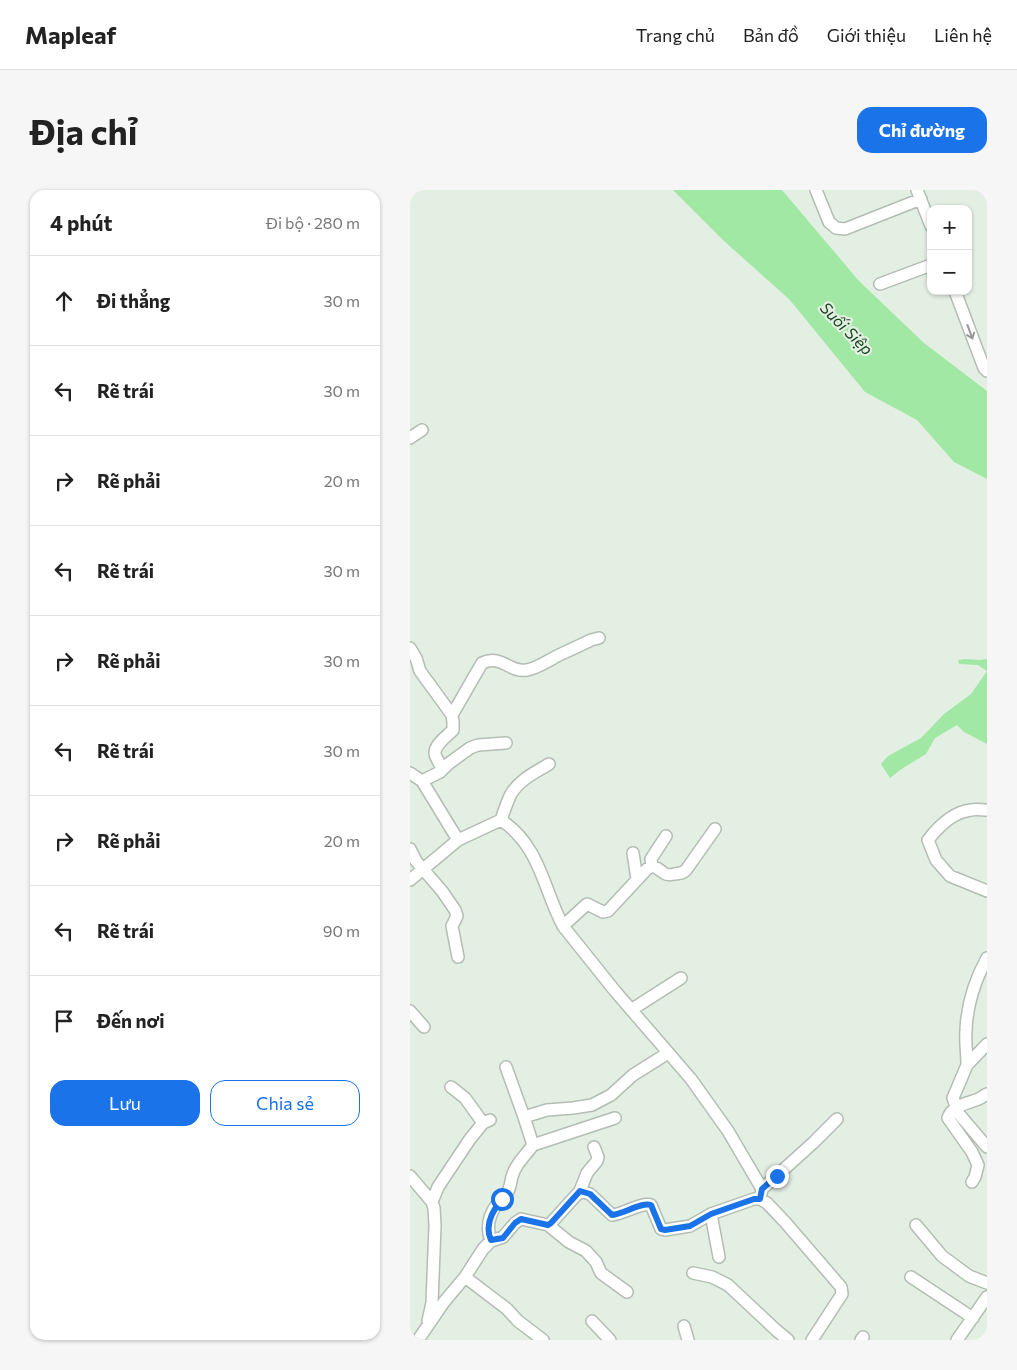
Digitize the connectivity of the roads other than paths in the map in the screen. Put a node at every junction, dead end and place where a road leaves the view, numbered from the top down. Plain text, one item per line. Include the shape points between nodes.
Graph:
1 (816, 190) edge
2 (919, 195) edge
3 (927, 216) edge
4 (927, 266) edge
5 (880, 284) dead end
6 (957, 295) edge
7 (987, 372) edge
8 (422, 430) dead end
9 (410, 438) edge
10 (599, 638) dead end
11 (410, 648) edge
12 (452, 715) junction
13 (506, 743) dead end
14 (550, 764) dead end
15 (442, 769) junction
16 (410, 773) edge
17 (422, 781) junction
18 (987, 810) edge
19 (501, 820) junction
20 (715, 829) dead end
21 (666, 836) dead end
22 (458, 840) junction
23 (410, 849) edge
24 (633, 854) dead end
25 (652, 866) junction
26 (423, 870) junction
27 (637, 879) junction
28 (410, 880) edge
29 (987, 891) edge
30 (563, 926) junction
31 (458, 957) dead end
32 (987, 958) edge
33 (681, 978) dead end
34 (631, 1010) junction
35 (410, 1011) edge
36 (424, 1027) dead end
37 (987, 1044) edge
38 (668, 1053) junction
39 (967, 1065) junction
40 (506, 1067) dead end
41 (451, 1087) dead end
42 (987, 1094) edge
43 (957, 1107) junction
44 (524, 1116) junction
45 (615, 1118) dead end
46 (837, 1119) dead end
47 (532, 1144) junction
48 (594, 1147) dead end
49 (987, 1147) edge
50 (410, 1176) edge
51 (972, 1182) dead end
52 (580, 1191) junction
53 (761, 1194) junction
54 (432, 1202) junction
55 (711, 1214) junction
56 (548, 1225) junction
57 (916, 1226) dead end
58 (491, 1240) junction
59 (719, 1256) dead end
60 (693, 1273) dead end
61 (465, 1277) junction
62 (911, 1277) dead end
63 (987, 1283) edge
64 (627, 1292) dead end
65 (987, 1297) edge
66 (973, 1318) junction
67 (592, 1321) dead end
68 (684, 1326) dead end
69 (426, 1327) junction
70 (418, 1340) edge
71 (543, 1340) edge
72 (610, 1340) edge
73 (688, 1340) edge
74 (788, 1340) edge
75 (812, 1340) edge
76 (957, 1340) edge

1 - 2 street via 829,222 836,228 845,229
2 - 3 street
4 - 5 street
6 -> 7 street
8 - 9 street
10 - 12 street via 527,670 518,670 498,660 482,663
11 - 12 street via 420,671
12 - 15 street via 453,730 442,740 435,754
13 - 15 street via 470,748
14 - 19 street via 521,782 512,793
15 - 17 street
16 - 17 street
17 - 22 street
18 - 29 street via 970,810 951,817 928,840 936,860 950,876
19 - 22 street
19 - 30 street via 519,836 536,859
20 - 25 street via 682,874 664,874
21 - 25 street via 652,859
22 - 26 street
23 - 26 street
24 - 27 street
25 - 27 street
26 - 28 street
26 - 31 street via 455,910 457,916 452,926
27 - 30 street via 608,911 603,912 587,904
30 - 34 street
32 - 39 street via 971,998 966,1029
33 - 34 street
34 - 38 street
35 - 36 street
37 - 39 street
38 - 44 street via 592,1105
38 - 53 street via 728,1131
39 - 43 street via 954,1098
40 - 44 street
41 - 54 street via 466,1098 487,1122 470,1139
42 - 43 street
43 - 49 street via 959,1114
43 - 51 street via 948,1118 978,1165
44 - 47 street
45 - 47 street
46 - 53 street
47 - 58 street via 513,1172 510,1187 492,1214 488,1228
48 - 52 street via 597,1161 587,1173
50 - 54 street
52 - 55 street via 590,1194 612,1215 651,1205 661,1229 665,1230 690,1226
52 - 56 street
53 - 55 street
53 - 75 street via 841,1288 842,1294
54 - 69 street via 435,1236 432,1303
55 - 59 street
56 - 58 street via 521,1219 503,1238
56 - 64 street via 586,1251 601,1273
57 - 63 street via 942,1256 969,1276
58 - 61 street
60 - 74 street via 728,1285
61 - 69 street
61 - 71 street
62 - 66 street
65 - 66 street
66 - 76 street
67 - 72 street
68 - 73 street
69 - 70 street

